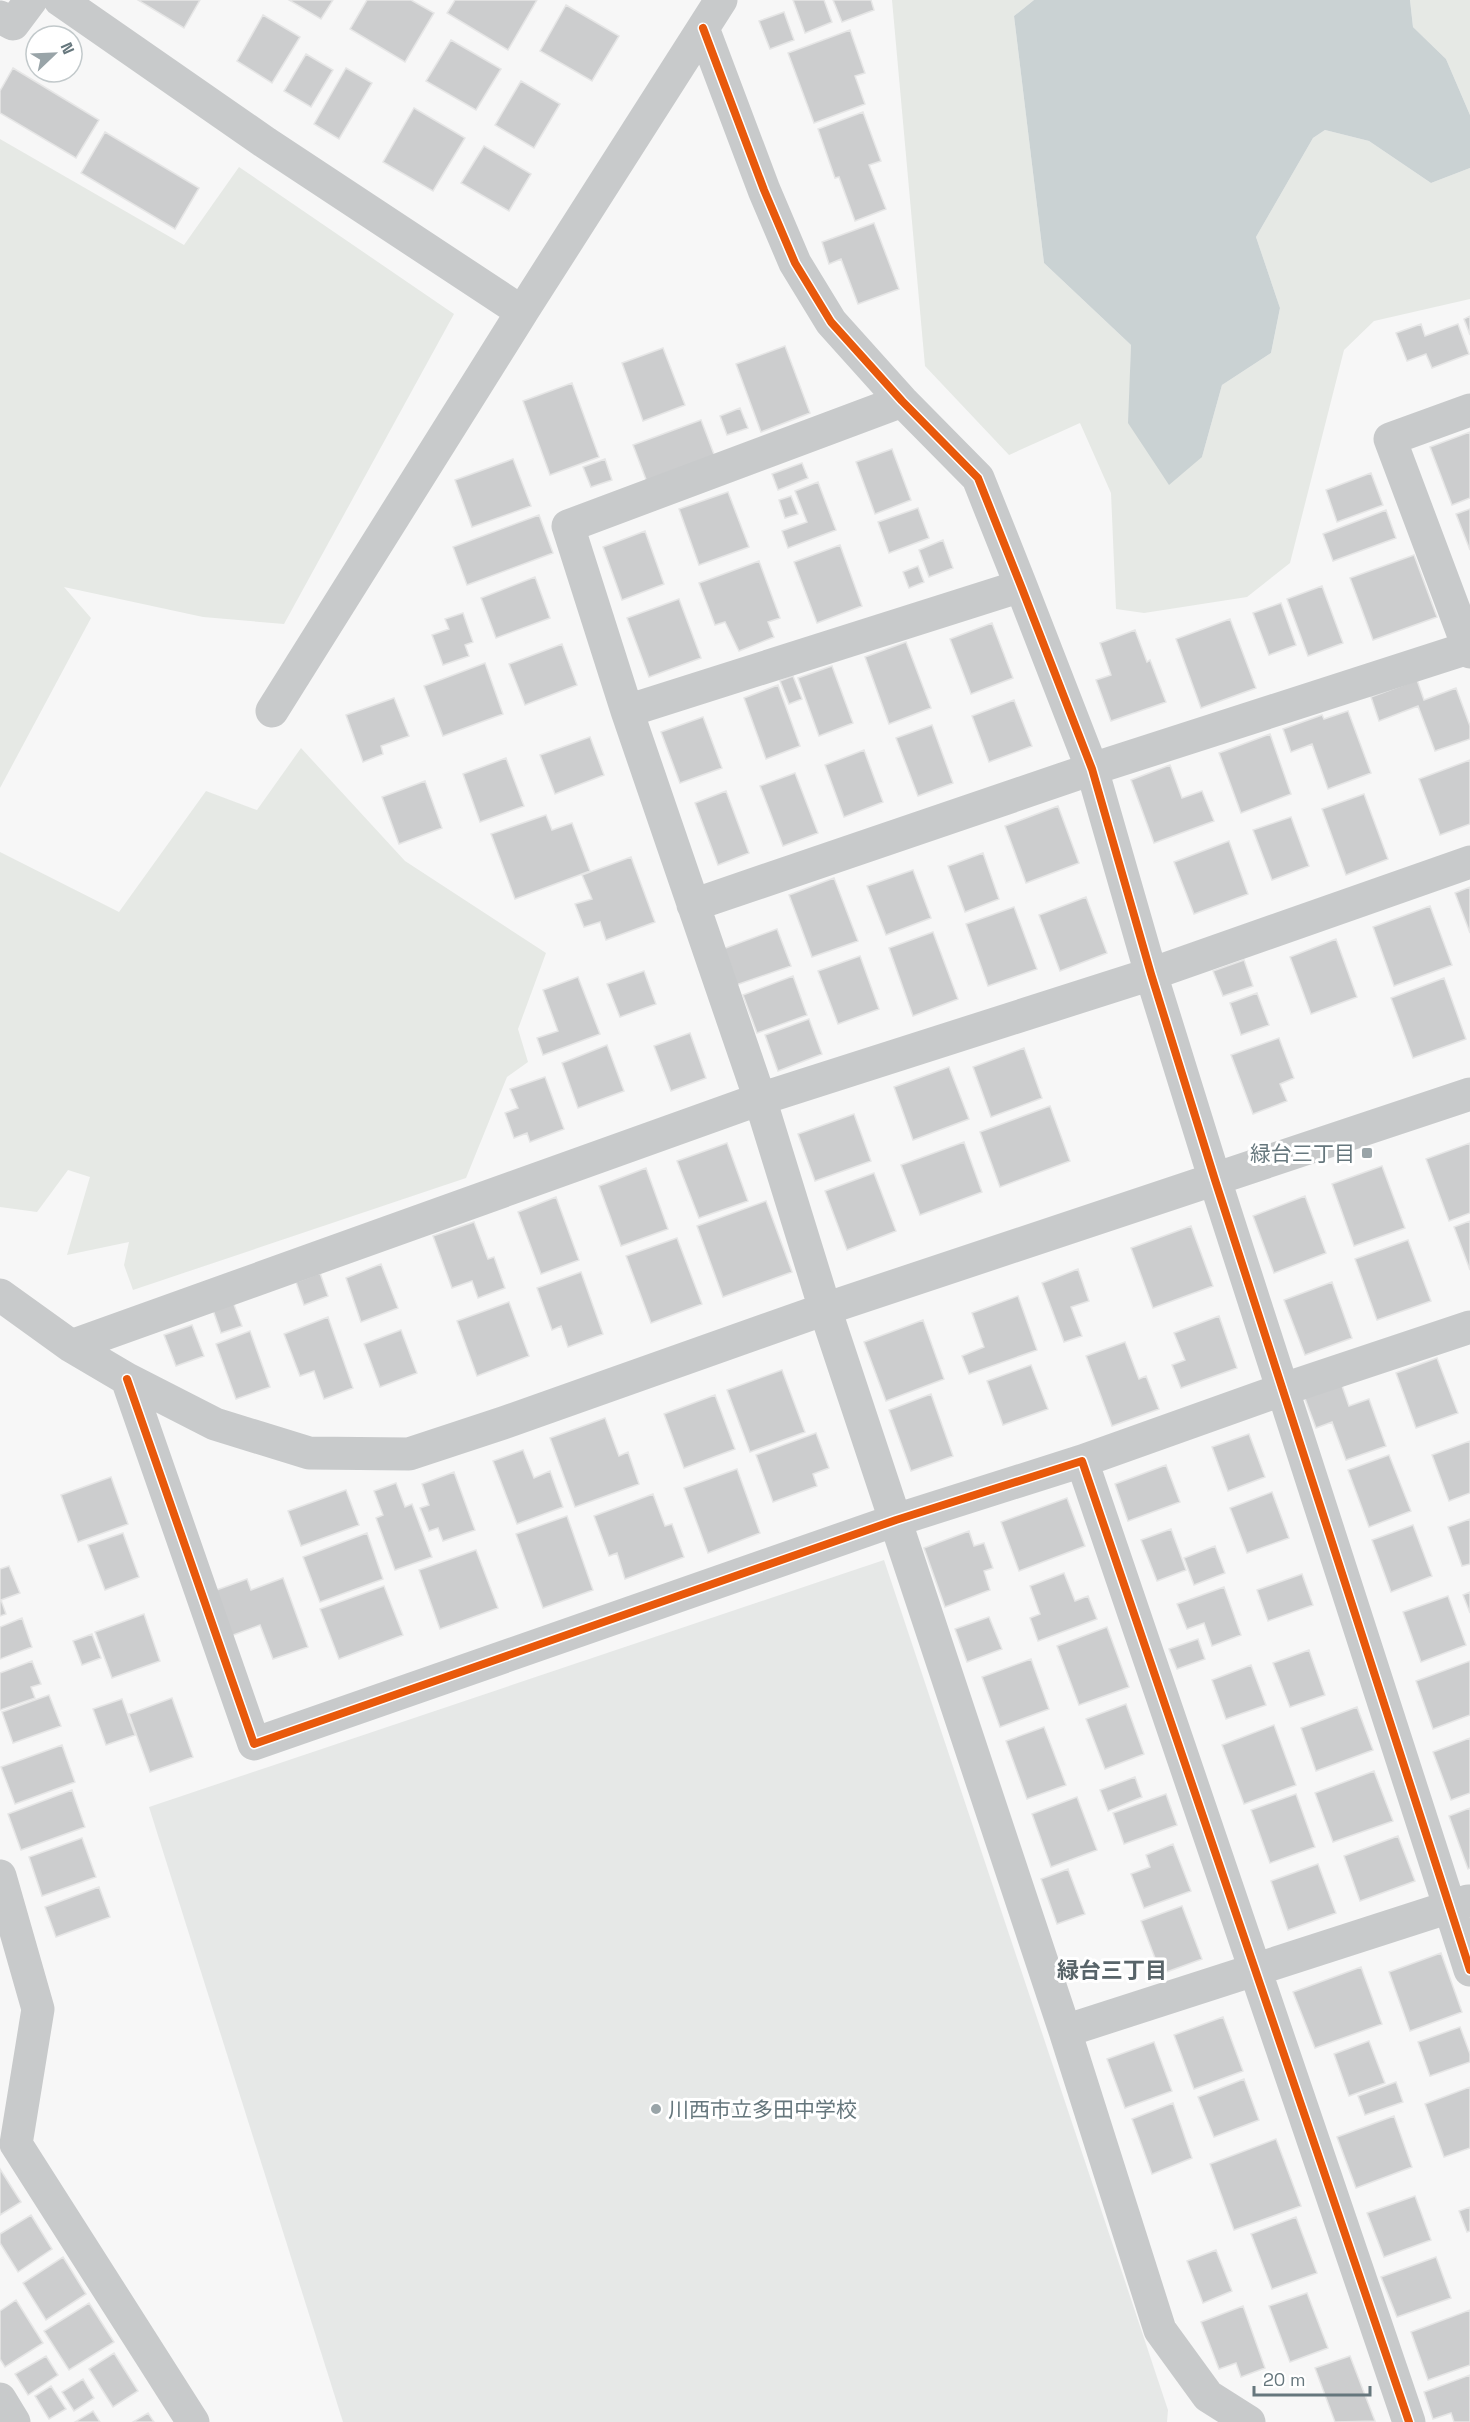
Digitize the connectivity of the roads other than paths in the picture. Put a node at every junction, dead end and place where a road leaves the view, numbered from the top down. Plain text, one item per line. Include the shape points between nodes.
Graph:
1 (31, 0) edge
2 (60, 0) edge
3 (721, 0) edge
4 (0, 17) edge
5 (703, 28) junction
6 (522, 312) junction
7 (902, 401) junction
8 (1470, 410) edge
9 (1022, 586) junction
10 (1469, 650) edge
11 (272, 711) dead end
12 (627, 711) junction
13 (1092, 768) junction
14 (1470, 862) edge
15 (693, 905) junction
16 (1151, 974) junction
17 (1470, 1094) edge
18 (760, 1099) junction
19 (1215, 1180) junction
20 (0, 1294) edge
21 (825, 1309) junction
22 (1468, 1334) edge
23 (71, 1346) junction
24 (127, 1379) junction
25 (1284, 1389) junction
26 (1082, 1461) junction
27 (896, 1520) junction
28 (0, 1876) edge
29 (1460, 1904) edge
30 (13, 1967) edge
31 (1256, 1968) junction
32 (1470, 1970) edge
33 (1065, 2031) junction
34 (0, 2399) edge
35 (14, 2422) edge
36 (194, 2422) edge
37 (1249, 2422) edge
38 (1409, 2422) edge

1 - 4 street via 13,24
2 - 6 street via 266,143
3 - 5 street
5 - 6 street
5 - 7 street via 795,262 831,322
6 - 11 street
7 - 9 street via 978,478
7 - 12 street via 568,526
8 - 10 street via 1390,439
9 - 12 street
9 - 13 street
10 - 13 street
12 - 15 street
13 - 15 street
13 - 16 street
14 - 16 street
15 - 18 street
16 - 18 street
16 - 19 street
17 - 19 street
18 - 21 street
18 - 23 street
19 - 21 street
19 - 25 street
20 - 23 street
21 - 24 street via 409,1454 309,1453 215,1424
21 - 27 street
22 - 25 street
23 - 24 street
24 - 27 street via 254,1744
25 - 26 street
25 - 29 street
26 - 27 street
26 - 31 street
27 - 33 street
28 - 30 street
29 - 31 street
29 - 32 street
30 - 36 street via 38,2009 16,2144
31 - 33 street
31 - 38 street
33 - 37 street via 1160,2330 1208,2396
34 - 35 street

